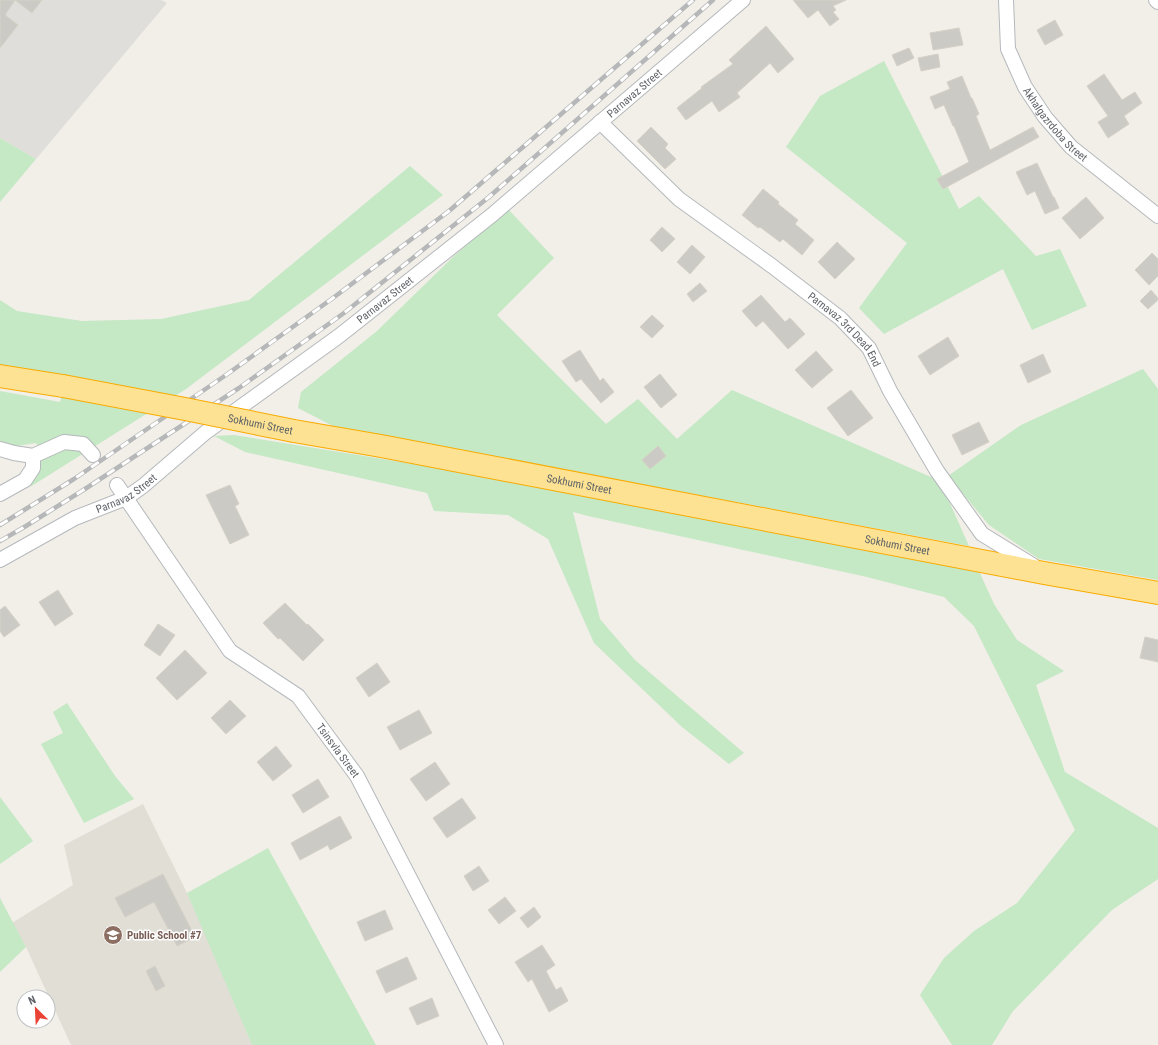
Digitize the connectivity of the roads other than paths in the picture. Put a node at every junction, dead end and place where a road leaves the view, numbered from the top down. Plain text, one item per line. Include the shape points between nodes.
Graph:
1 (743, 0) edge
2 (1006, 0) edge
3 (600, 122) junction
4 (1158, 216) edge
5 (0, 376) edge
6 (0, 449) edge
7 (93, 455) dead end
8 (33, 456) junction
9 (117, 485) dead end
10 (0, 494) edge
11 (126, 498) junction
12 (0, 560) edge
13 (1044, 573) junction
14 (1158, 593) edge
15 (496, 1045) edge

1 - 3 street, Parnavaz Street
2 - 4 street, Akhalgazrdoba Street via 1008,50 1025,87 1045,117 1071,148
3 - 11 street, Parnavaz Street via 492,214 363,317 206,432
3 - 13 street, Parnavaz 3rd Dead End via 679,199 840,318 869,348 890,391 937,471 982,534
5 - 13 highway, Sokhumi Street, bridge via 185,408 294,432 382,446
6 - 8 street
7 - 8 street via 83,444 64,442
8 - 10 street via 33,468 25,480
9 - 11 street, Tsinsvla Street
11 - 12 street, Parnavaz Street via 75,518
11 - 15 street, Tsinsvla Street via 230,651 298,696 357,776
13 - 14 highway, Sokhumi Street

